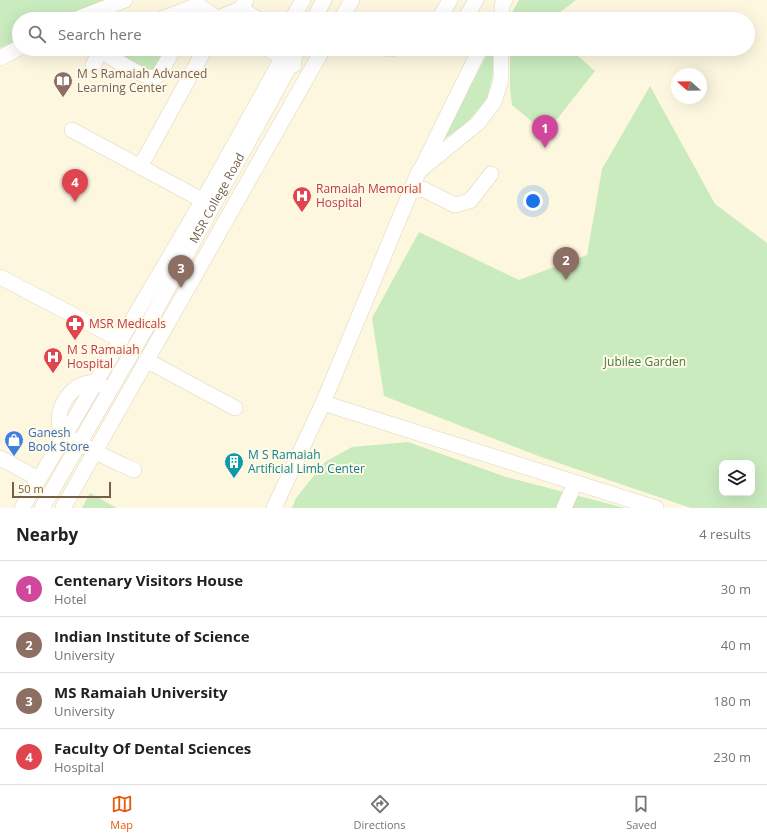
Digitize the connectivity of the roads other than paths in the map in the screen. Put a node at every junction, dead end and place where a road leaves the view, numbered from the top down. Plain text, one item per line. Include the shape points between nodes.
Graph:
1 (125, 0) edge
2 (303, 0) edge
3 (324, 0) edge
4 (352, 0) edge
5 (450, 0) edge
6 (476, 0) edge
7 (243, 4) edge
8 (198, 5) junction
9 (95, 12) edge
10 (180, 12) edge
11 (194, 12) edge
12 (208, 12) edge
13 (230, 12) edge
14 (251, 12) edge
15 (296, 12) edge
16 (318, 12) edge
17 (345, 12) edge
18 (443, 12) edge
19 (469, 12) edge
20 (12, 52) edge
21 (98, 56) edge
22 (111, 56) edge
23 (169, 56) edge
24 (201, 56) edge
25 (279, 56) edge
26 (292, 56) edge
27 (319, 56) edge
28 (477, 56) edge
29 (501, 56) edge
30 (0, 58) edge
31 (287, 61) junction
32 (93, 65) dead end
33 (309, 73) junction
34 (72, 130) dead end
35 (140, 167) junction
36 (420, 171) junction
37 (491, 174) dead end
38 (412, 191) junction
39 (202, 200) junction
40 (0, 277) edge
41 (121, 340) junction
42 (146, 360) junction
43 (96, 382) junction
44 (111, 389) junction
45 (323, 403) junction
46 (235, 408) dead end
47 (65, 435) junction
48 (79, 443) junction
49 (95, 452) junction
50 (0, 458) edge
51 (134, 470) dead end
52 (39, 479) junction
53 (575, 483) junction
54 (22, 508) edge
55 (42, 508) edge
56 (63, 508) edge
57 (274, 508) edge
58 (564, 508) edge
59 (656, 508) edge

1 - 9 street
2 - 15 street
3 - 16 street
4 - 17 street
5 - 18 street
6 - 19 street
7 - 13 street
7 - 14 street
8 - 10 street
8 - 11 street
8 - 12 street
20 - 30 street
21 - 32 street
22 - 23 street via 141,74 156,77
24 - 35 street
25 - 31 street
26 - 31 street, MSR College Road
27 - 33 street
28 - 36 street
29 - 36 street via 501,80 494,102 478,123
31 - 33 street
31 - 39 street
31 - 44 street, MSR College Road
33 - 42 street
34 - 35 street
35 - 39 street
36 - 38 street
37 - 38 street via 470,201 455,205 423,189
38 - 45 street
39 - 41 street
40 - 41 street
41 - 43 street
42 - 46 street
42 - 49 street
43 - 44 street
43 - 47 street via 78,386 65,400 59,422
44 - 48 street, MSR College Road
45 - 53 street
45 - 57 street
47 - 48 street
47 - 52 street
48 - 49 street
48 - 55 street, MSR College Road
49 - 51 street
49 - 56 street
50 - 52 street
52 - 54 street
53 - 58 street
53 - 59 street

